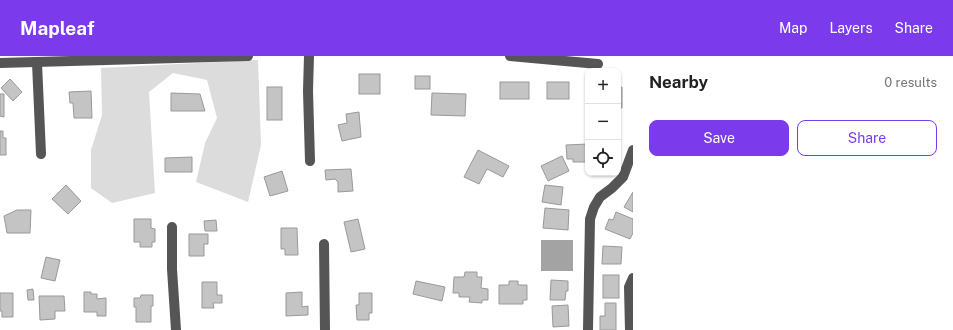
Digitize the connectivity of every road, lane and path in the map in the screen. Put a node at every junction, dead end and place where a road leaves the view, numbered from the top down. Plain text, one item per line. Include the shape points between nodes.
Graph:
1 (248, 56) edge
2 (309, 56) edge
3 (510, 56) edge
4 (0, 63) edge
5 (37, 63) junction
6 (598, 64) dead end
7 (633, 150) edge
8 (41, 154) dead end
9 (310, 161) dead end
10 (172, 227) dead end
11 (324, 244) dead end
12 (633, 278) edge
13 (176, 330) edge
14 (325, 330) edge
15 (588, 330) edge
16 (630, 330) edge

1 - 5 street
2 - 9 street
3 - 6 street
4 - 5 street
5 - 8 street
7 - 15 street via 623,177 600,197 590,220
10 - 13 street
11 - 14 street
12 - 16 street via 629,287

